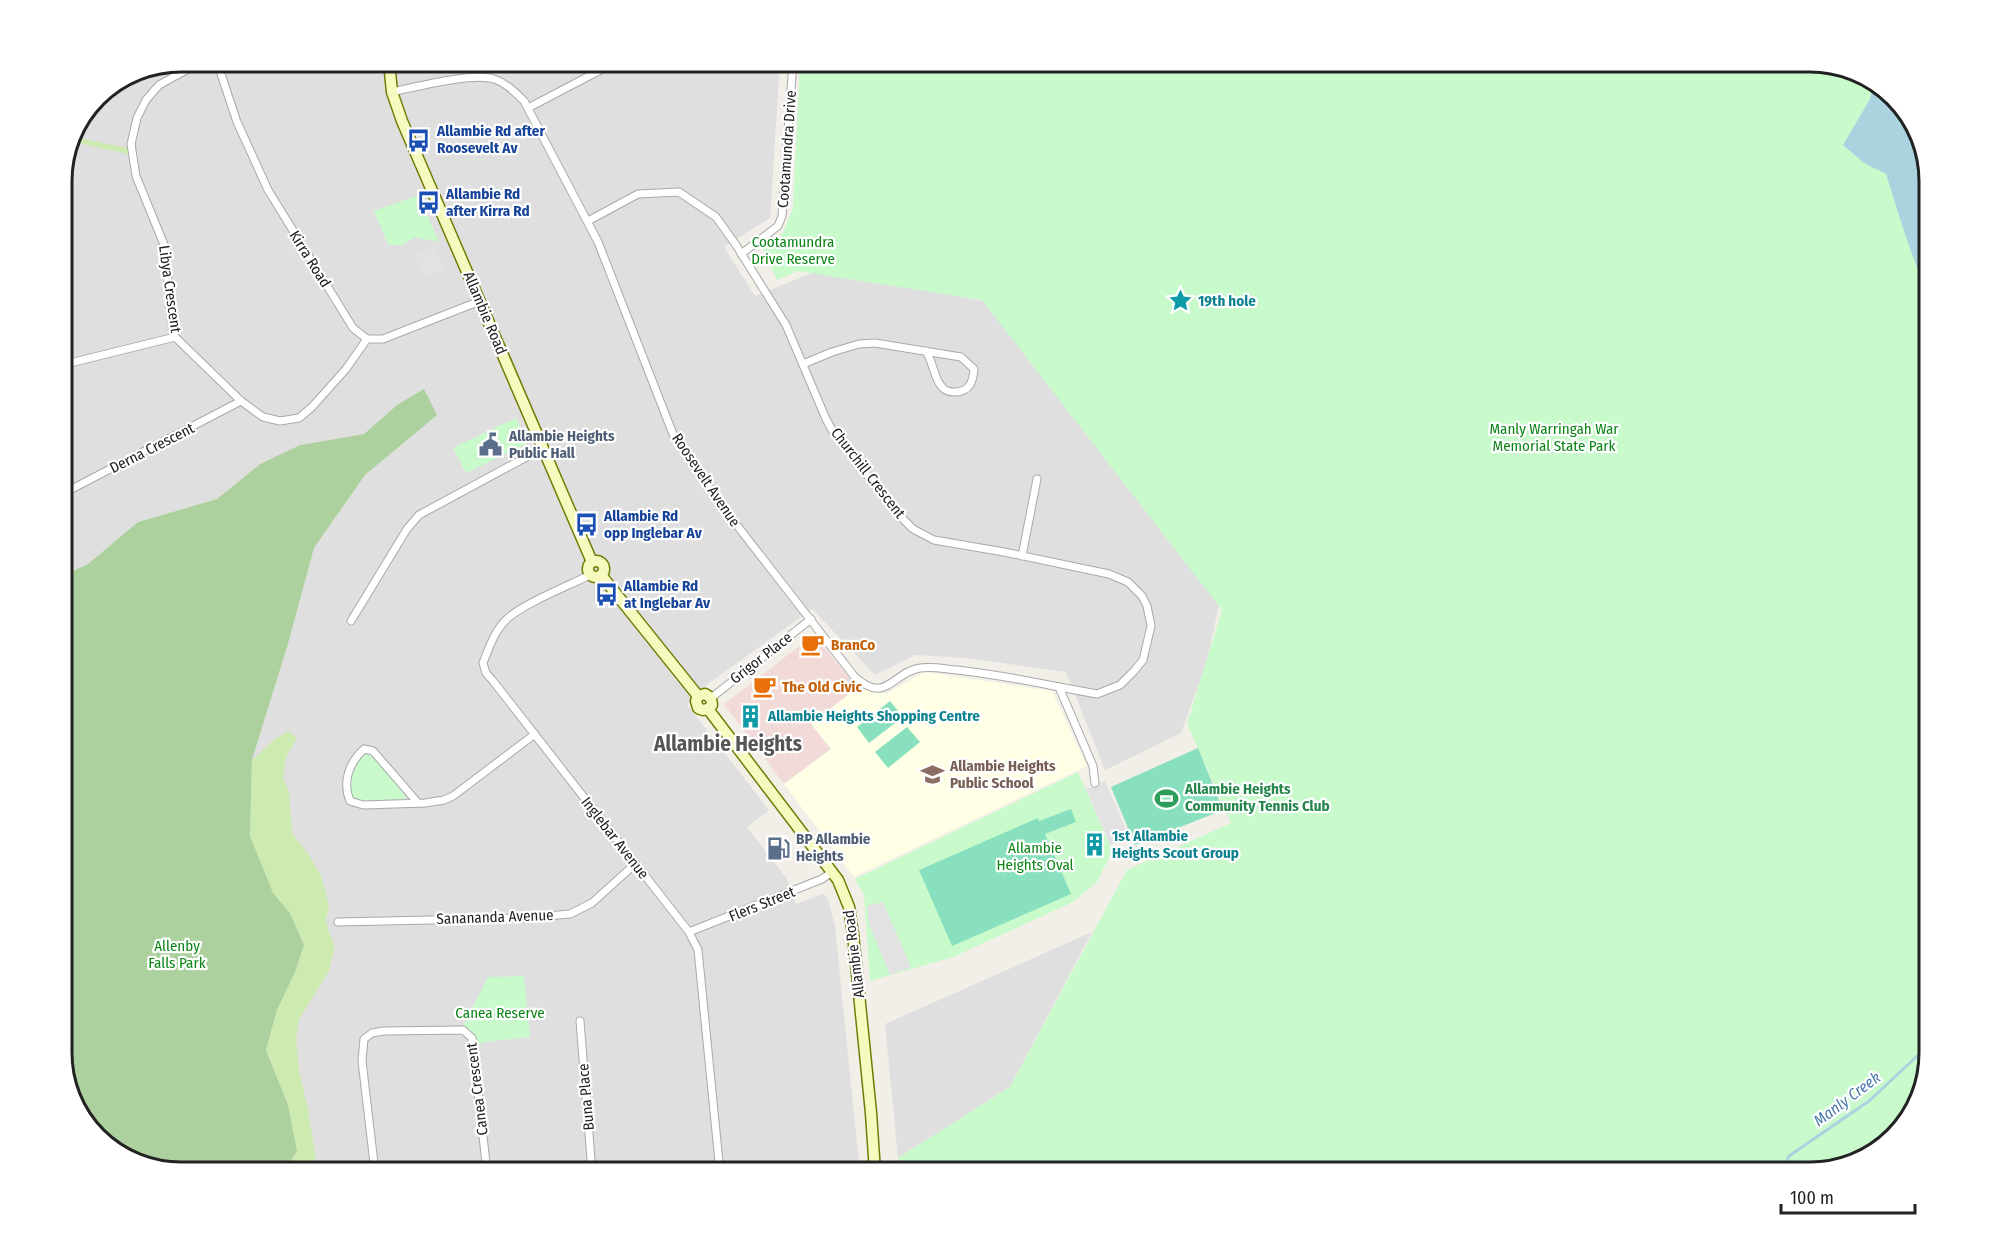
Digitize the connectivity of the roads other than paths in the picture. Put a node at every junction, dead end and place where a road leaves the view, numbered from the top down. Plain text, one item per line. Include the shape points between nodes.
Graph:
1 (183, 72) edge
2 (221, 72) edge
3 (389, 72) edge
4 (597, 72) edge
5 (792, 72) edge
6 (392, 92) junction
7 (528, 108) junction
8 (588, 220) junction
9 (741, 254) junction
10 (480, 301) junction
11 (175, 337) junction
12 (367, 339) junction
13 (926, 351) junction
14 (72, 363) edge
15 (803, 364) junction
16 (242, 401) junction
17 (543, 448) junction
18 (1036, 479) dead end
19 (72, 489) edge
20 (1022, 556) junction
21 (592, 562) junction
22 (590, 575) junction
23 (601, 575) junction
24 (811, 619) junction
25 (351, 621) dead end
26 (1059, 687) junction
27 (698, 696) junction
28 (711, 698) junction
29 (708, 709) junction
30 (535, 734) junction
31 (1095, 783) dead end
32 (418, 802) junction
33 (635, 864) junction
34 (832, 872) junction
35 (338, 922) dead end
36 (689, 933) junction
37 (580, 1021) dead end
38 (374, 1162) edge
39 (486, 1162) edge
40 (591, 1162) edge
41 (719, 1162) edge
42 (874, 1162) edge

1 - 11 street, Libya Crescent via 159,85 146,100 131,144 136,176 165,247
2 - 12 street, Kirra Road via 237,122 268,190 353,328
3 - 6 main road, Allambie Road
4 - 7 street
5 - 9 street, Cootamundra Drive via 782,216 778,226
6 - 7 street, Roosevelt Avenue via 490,78 509,87
6 - 10 main road, Allambie Road
7 - 8 street, Roosevelt Avenue
8 - 9 street, Churchill Crescent via 638,194 679,192 716,217
8 - 24 street, Roosevelt Avenue via 673,434 722,506
9 - 15 street, Churchill Crescent via 786,325
10 - 12 street via 383,339
10 - 17 main road, Allambie Road
11 - 14 street
11 - 16 street, Libya Crescent
12 - 16 street, Libya Crescent via 330,389 298,418 280,422 263,417
13 - 13 street via 961,357 974,369 973,381 967,389 950,392 942,387
13 - 15 street via 859,344
15 - 20 street, Churchill Crescent via 832,430 913,529 934,540
16 - 19 street, Derna Crescent
17 - 21 main road, Allambie Road
17 - 25 street via 419,515
18 - 20 street
20 - 26 street, Churchill Crescent via 1109,574 1128,582 1147,606 1151,626 1143,660 1120,685 1097,694
21 - 22 main road via 588,568
21 - 23 main road via 603,566
22 - 23 main road
22 - 30 street, Inglebar Avenue via 508,618 483,663 486,673
23 - 27 main road
24 - 26 street, Roosevelt Avenue via 866,686 879,688 907,672 935,668
24 - 28 street, Grigor Place
26 - 31 street via 1092,766
27 - 28 main road via 705,694
27 - 29 main road via 698,708
28 - 29 main road
29 - 34 main road, Allambie Road
30 - 32 street via 453,796 436,802
30 - 33 street, Inglebar Avenue
32 - 32 street via 373,751 364,749 357,756 346,780 350,801 363,805
33 - 35 street, Sanananda Avenue via 592,903 570,914
33 - 36 street, Inglebar Avenue
34 - 36 street, Flers Street
34 - 42 main road, Allambie Road via 845,893 850,911
36 - 41 street, Inglebar Avenue via 698,950
37 - 40 street, Buna Place
38 - 39 street, Canea Crescent via 362,1061 364,1039 384,1031 463,1030 472,1038

